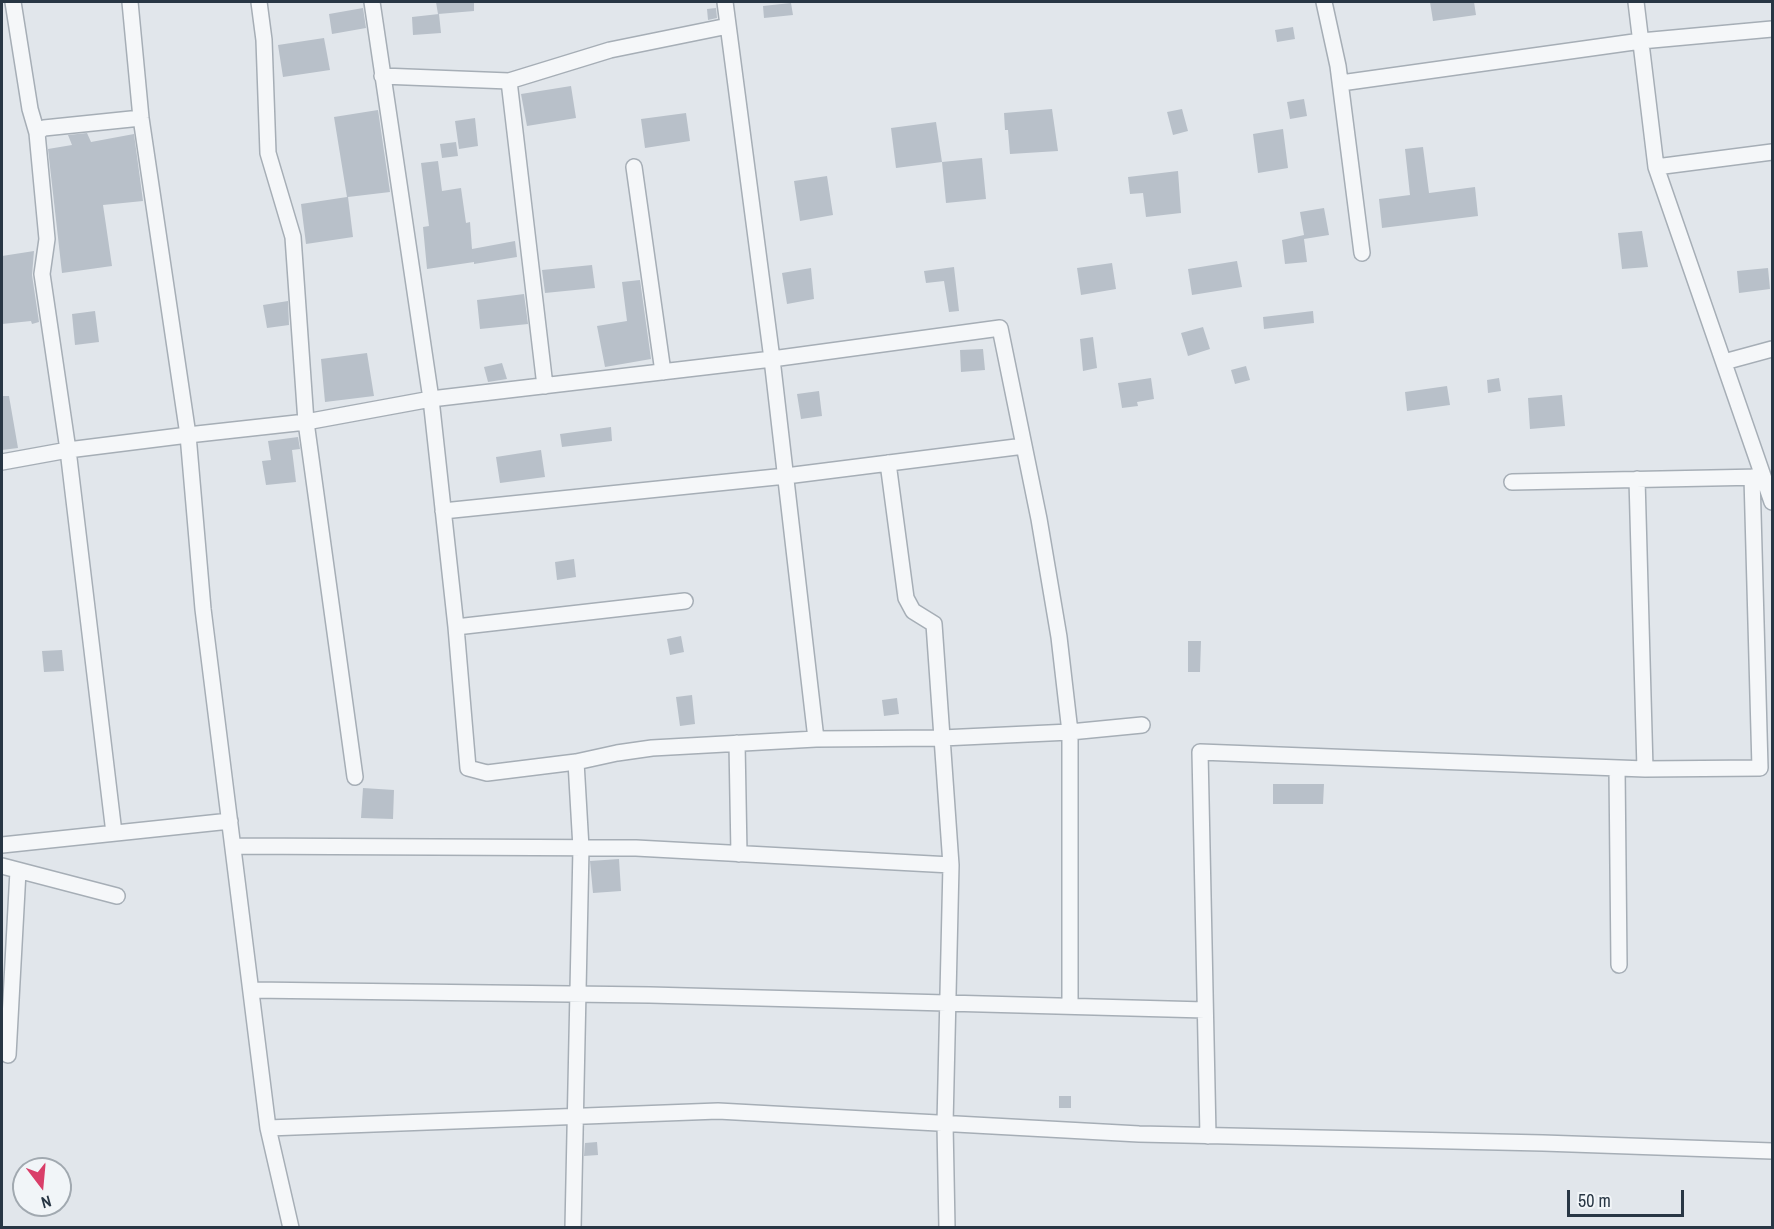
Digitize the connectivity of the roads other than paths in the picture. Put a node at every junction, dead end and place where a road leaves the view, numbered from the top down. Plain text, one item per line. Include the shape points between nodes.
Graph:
1 (13, 2) edge
2 (130, 2) edge
3 (259, 2) edge
4 (372, 2) edge
5 (725, 2) edge
6 (1324, 2) edge
7 (1636, 2) edge
8 (728, 26) junction
9 (1773, 29) edge
10 (1641, 41) junction
11 (382, 76) junction
12 (508, 81) junction
13 (1341, 83) junction
14 (141, 118) junction
15 (37, 133) junction
16 (1773, 152) edge
17 (634, 167) dead end
18 (1656, 167) junction
19 (1362, 253) dead end
20 (1773, 349) edge
21 (772, 359) junction
22 (1724, 362) junction
23 (663, 372) junction
24 (545, 386) junction
25 (430, 399) junction
26 (306, 422) junction
27 (188, 435) junction
28 (1024, 446) junction
29 (68, 450) junction
30 (2, 462) edge
31 (888, 463) junction
32 (786, 476) junction
33 (1758, 477) junction
34 (1637, 480) junction
35 (1512, 482) dead end
36 (1773, 502) edge
37 (443, 511) junction
38 (685, 601) dead end
39 (456, 627) junction
40 (1773, 633) edge
41 (1757, 637) junction
42 (1142, 725) dead end
43 (1070, 732) junction
44 (942, 738) junction
45 (816, 739) junction
46 (737, 743) junction
47 (576, 762) junction
48 (1617, 768) junction
49 (1645, 770) junction
50 (355, 777) dead end
51 (230, 821) junction
52 (114, 833) junction
53 (2, 842) edge
54 (233, 846) junction
55 (581, 848) junction
56 (739, 854) junction
57 (951, 865) junction
58 (8, 868) edge
59 (117, 896) dead end
60 (1619, 965) dead end
61 (251, 990) junction
62 (577, 994) junction
63 (948, 1002) junction
64 (1070, 1006) junction
65 (1205, 1010) junction
66 (8, 1055) dead end
67 (574, 1117) junction
68 (945, 1124) junction
69 (268, 1128) junction
70 (1208, 1136) junction
71 (1773, 1151) edge
72 (291, 1227) edge
73 (573, 1227) edge
74 (947, 1227) edge

1 - 15 street
2 - 14 street
3 - 26 street via 268,153 293,237
4 - 11 street
5 - 8 street
6 - 13 street
7 - 10 street
8 - 12 street via 610,50
8 - 21 street
9 - 10 street
10 - 13 street
10 - 18 street
11 - 12 street
11 - 25 street
12 - 24 street
13 - 19 street
14 - 15 street via 44,128
14 - 27 street
15 - 29 street via 47,239 42,274
16 - 18 street
17 - 23 street
18 - 22 street
20 - 22 street
21 - 23 street
21 - 28 street via 1000,328
21 - 32 street
22 - 33 street
23 - 24 street
24 - 25 street
25 - 26 street
25 - 37 street
26 - 27 street
26 - 50 street
27 - 29 street
27 - 51 street via 203,609
28 - 31 street
28 - 43 street via 1059,637
29 - 30 street
29 - 52 street
31 - 32 street
31 - 44 street via 906,598 913,611 934,624
32 - 37 street
32 - 45 street
33 - 34 street
33 - 36 street
33 - 41 street
34 - 35 street
34 - 49 street
37 - 39 street
38 - 39 street
39 - 47 street via 468,768 487,773
40 - 41 street
41 - 49 street via 1760,768
42 - 43 street
43 - 44 street
43 - 64 street
44 - 45 street
44 - 57 street
45 - 46 street
46 - 47 street via 640,750
46 - 56 street
47 - 55 street
48 - 49 street
48 - 60 street
48 - 65 street via 1200,752
51 - 52 street
51 - 54 street
52 - 53 street
53 - 58 street
54 - 55 street
54 - 61 street
55 - 56 street
55 - 62 street
56 - 57 street
57 - 63 street
58 - 59 street
58 - 66 street
61 - 62 street
61 - 69 street
62 - 63 street
62 - 67 street
63 - 64 street
63 - 68 street
64 - 65 street
65 - 70 street
67 - 68 street via 718,1111
67 - 69 street
67 - 73 street
68 - 70 street
68 - 74 street
69 - 72 street
70 - 71 street

